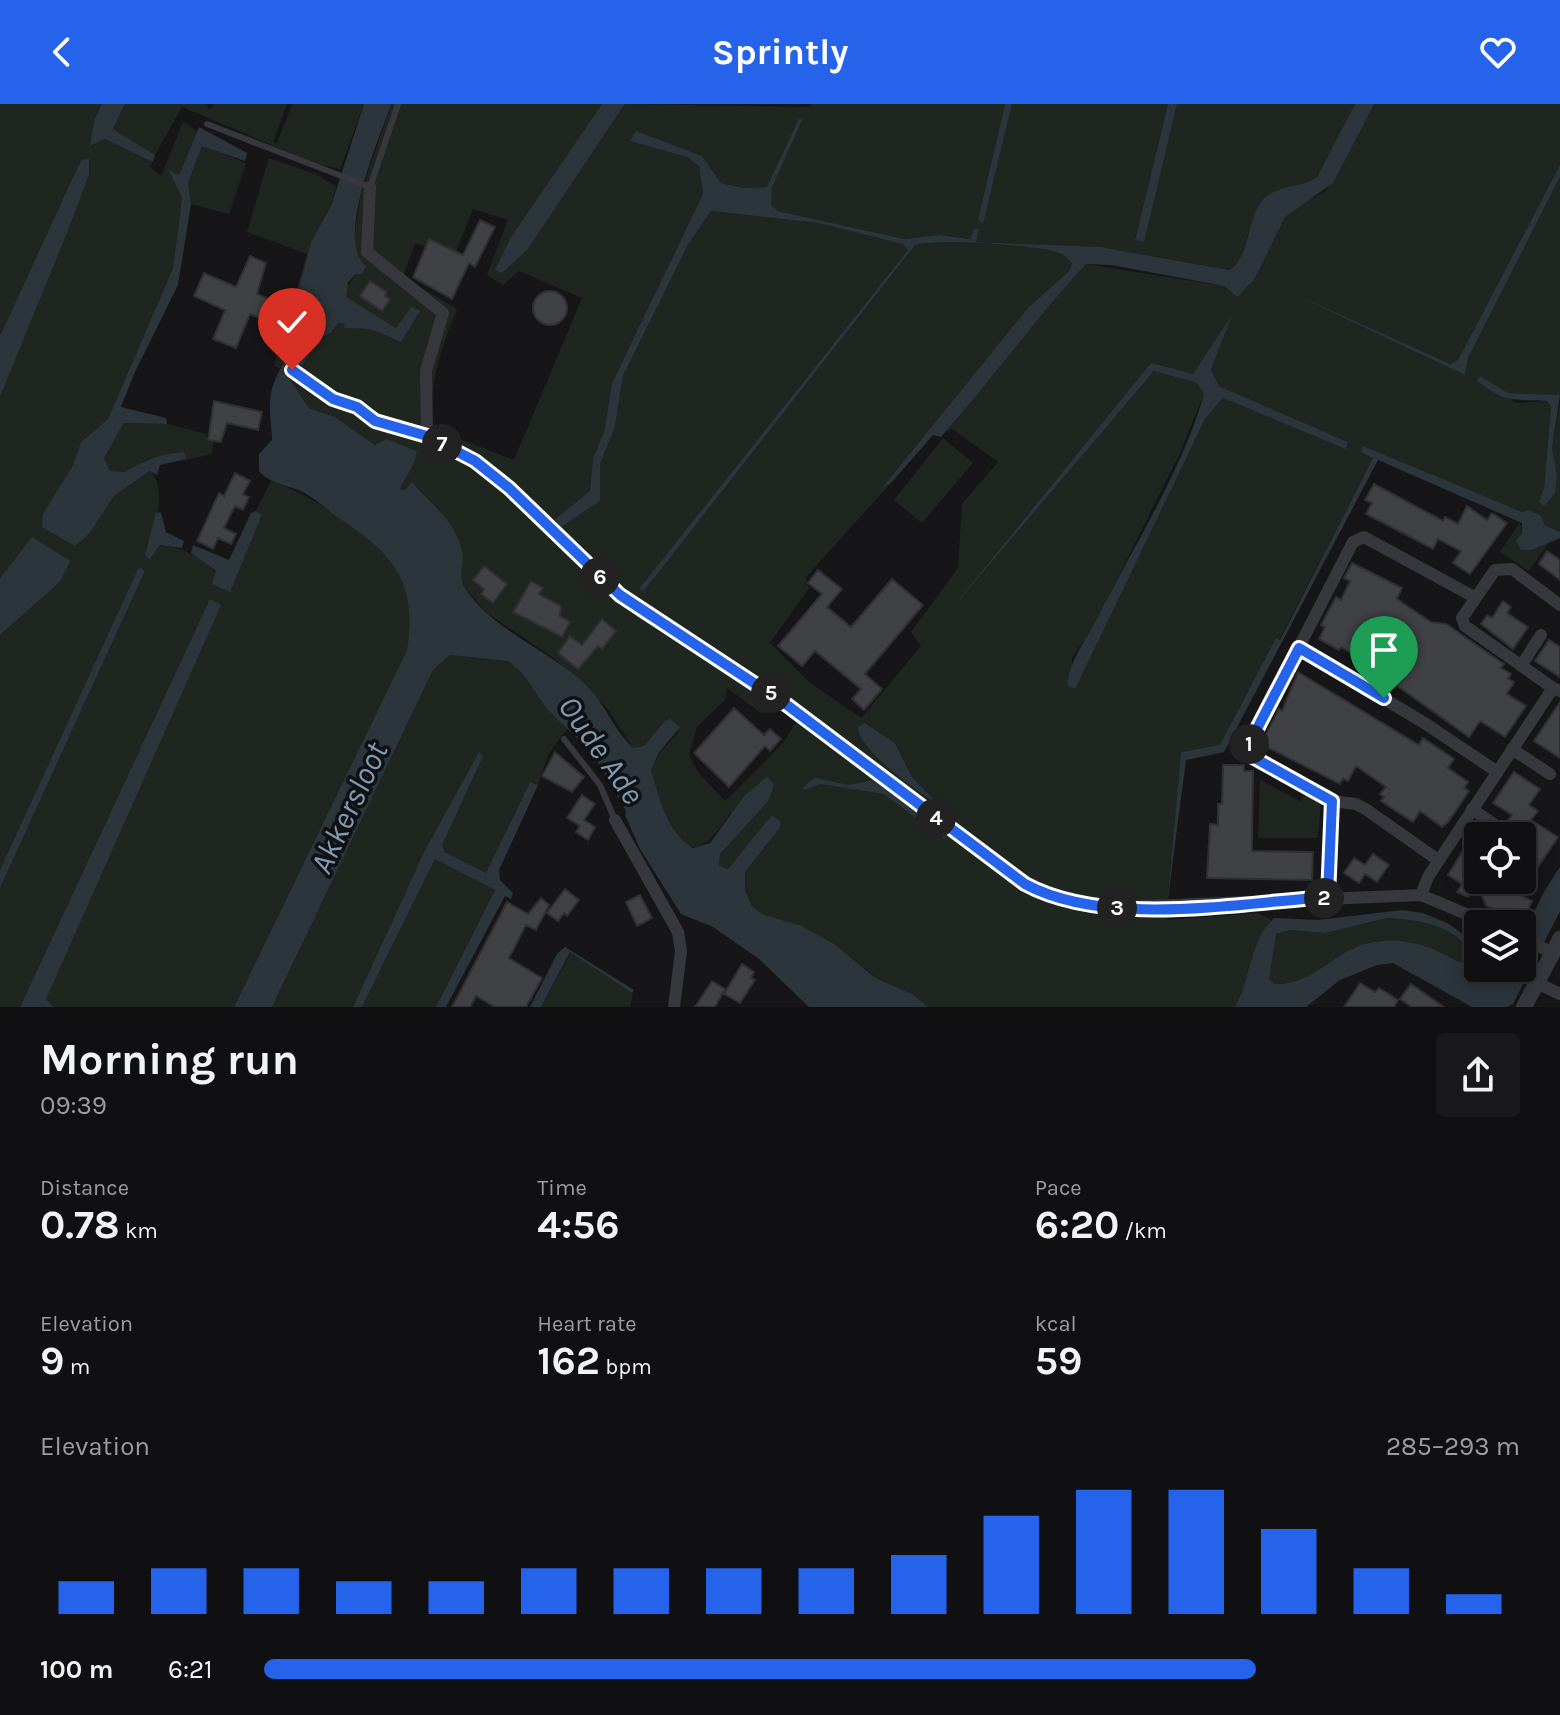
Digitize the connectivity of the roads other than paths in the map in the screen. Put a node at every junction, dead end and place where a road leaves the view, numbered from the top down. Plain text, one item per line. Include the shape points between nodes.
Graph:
1 (398, 104) edge
2 (207, 124) dead end
3 (370, 187) junction
4 (292, 370) dead end
5 (427, 436) junction
6 (1476, 598) junction
7 (1560, 605) edge
8 (1541, 635) dead end
9 (1299, 648) junction
10 (1521, 666) junction
11 (1556, 689) edge
12 (564, 739) dead end
13 (1512, 749) junction
14 (1496, 771) junction
15 (1550, 774) dead end
16 (1332, 801) junction
17 (1472, 809) junction
18 (615, 820) joint
19 (1490, 822) edge
20 (1438, 860) junction
21 (1421, 895) junction
22 (1328, 897) junction
23 (1464, 913) edge
24 (1553, 947) edge
25 (1537, 983) junction
26 (1560, 994) edge
27 (674, 1007) edge
28 (1524, 1007) edge

1 - 3 lane
2 - 3 lane
3 - 5 street via 367,252 443,313 426,371
4 - 5 street via 375,421
5 - 22 street via 475,461 509,488 642,613 787,705 1042,893 1102,908
6 - 7 street via 1495,570 1512,569
6 - 9 street via 1364,537 1353,542
6 - 10 street via 1462,618 1465,626
8 - 10 street
9 - 14 street
9 - 16 street via 1247,748 1251,756
10 - 11 street
11 - 13 street
12 - 18 lane via 600,785
13 - 14 street
13 - 15 street
14 - 17 street
16 - 20 street via 1356,804
16 - 22 street
17 - 19 street
17 - 20 street
18 - 27 street via 678,932 681,951
20 - 21 street
21 - 22 street
21 - 23 street
24 - 25 street
25 - 26 street
25 - 28 street

